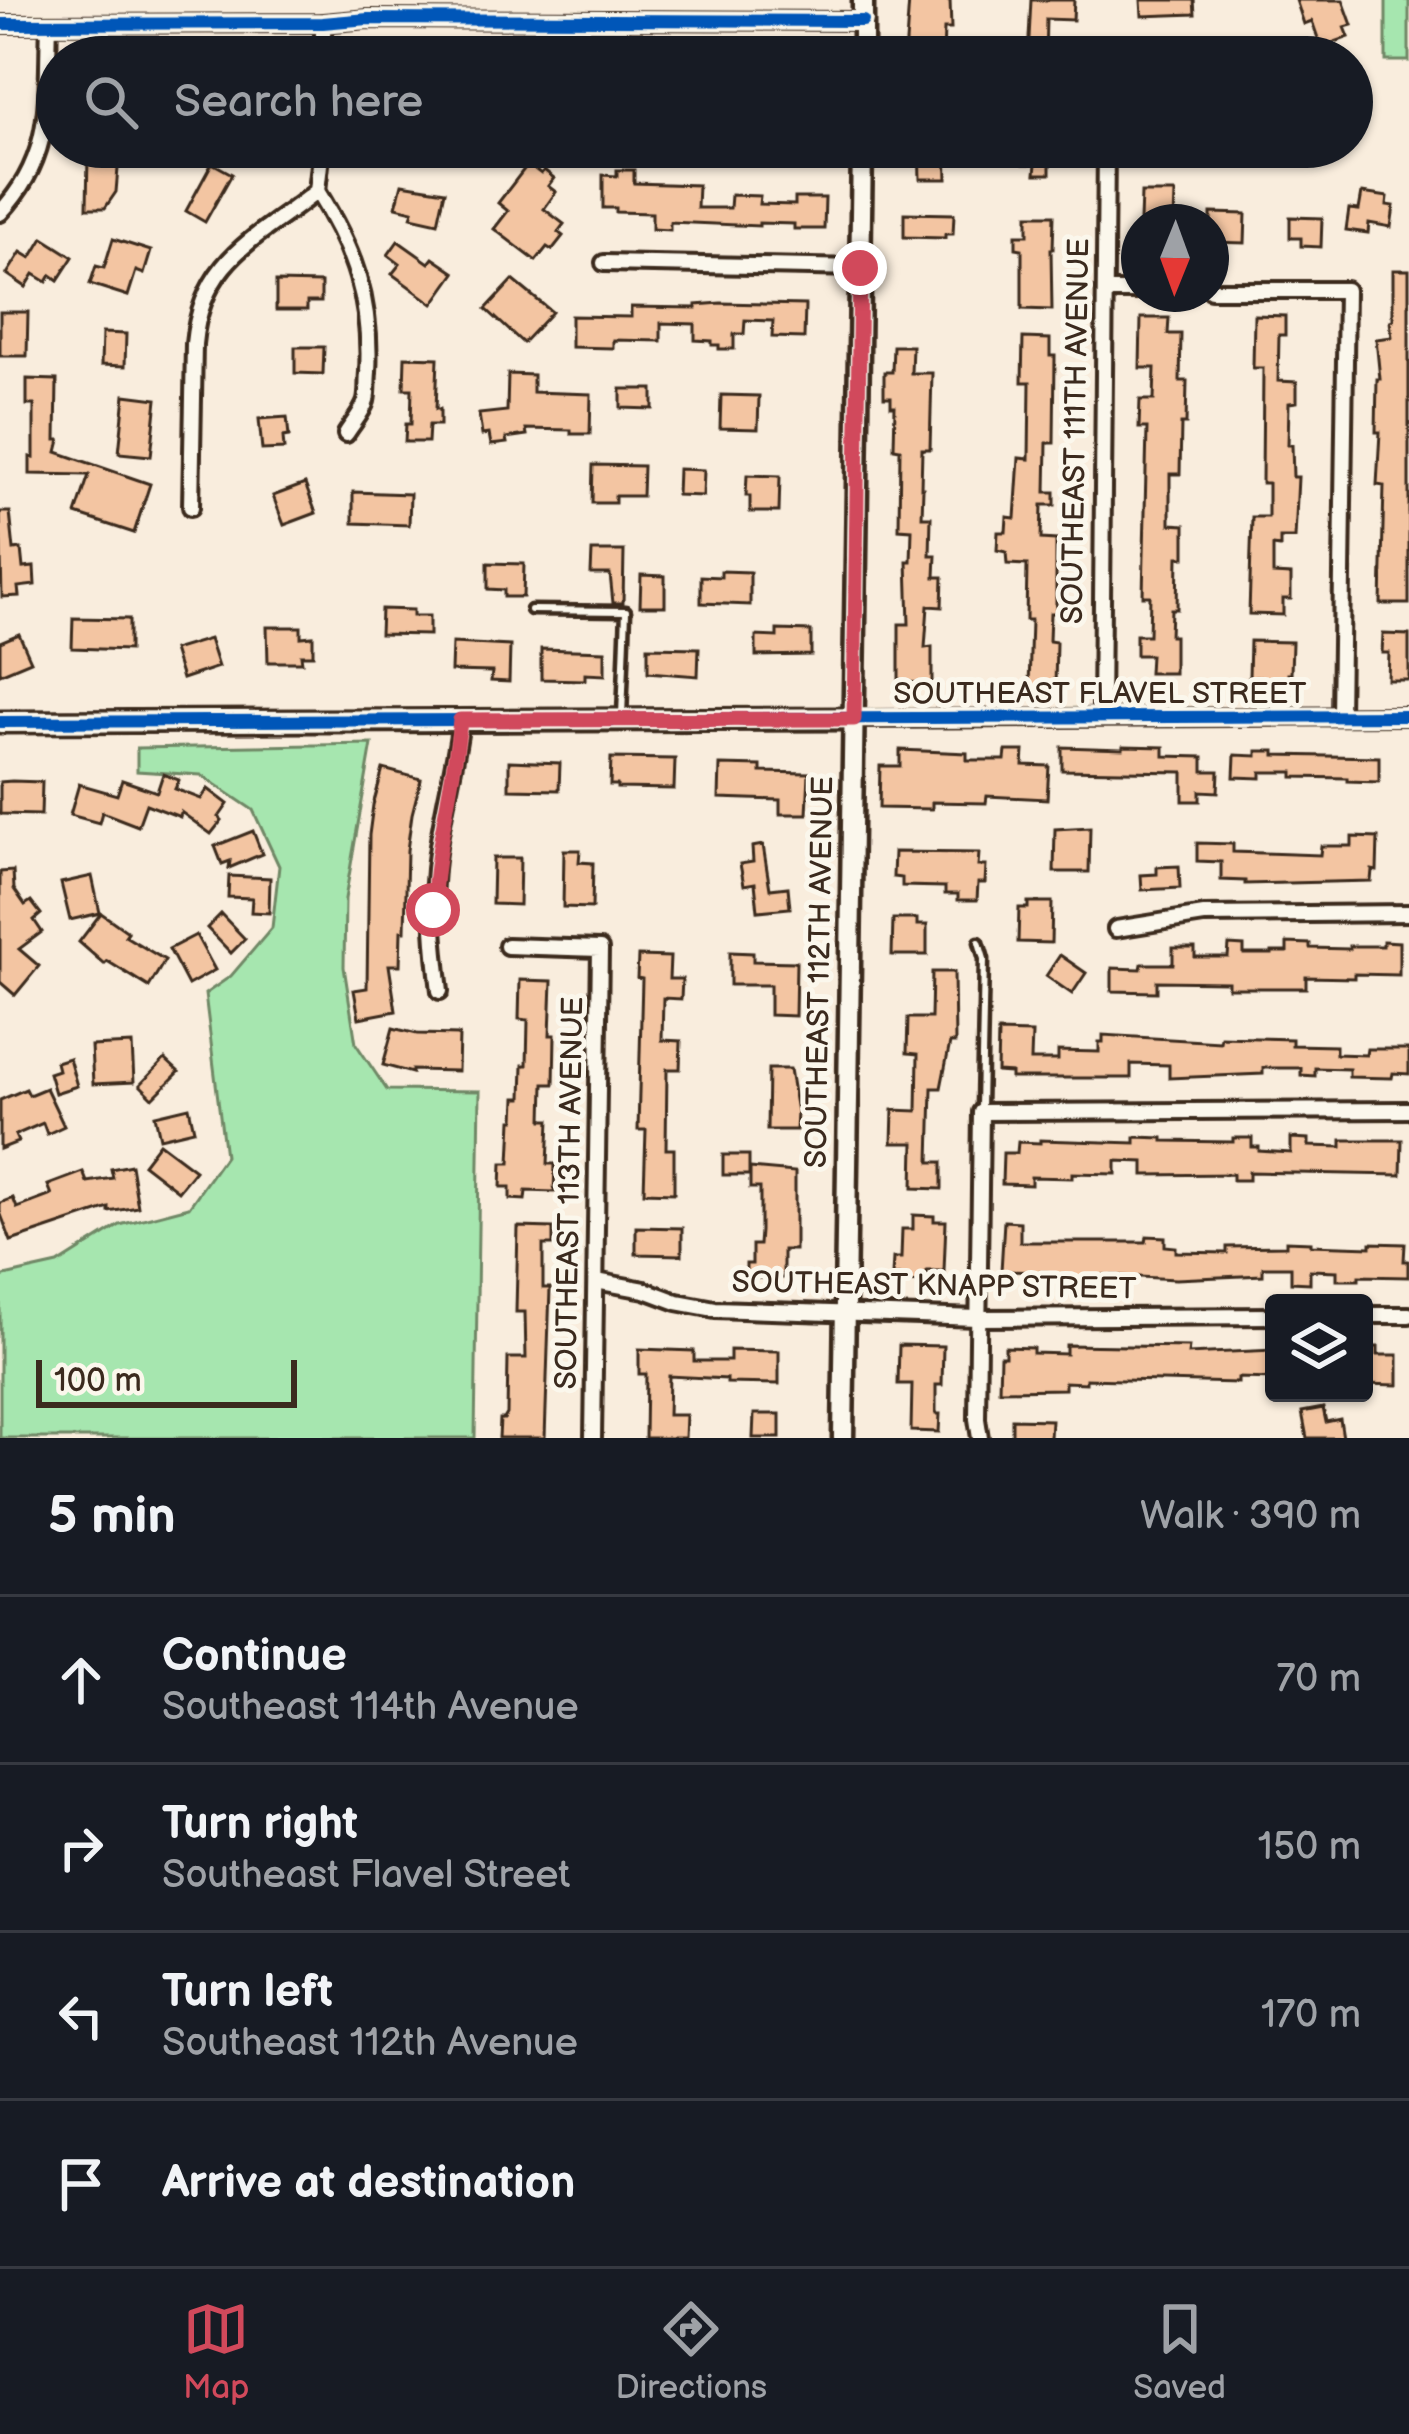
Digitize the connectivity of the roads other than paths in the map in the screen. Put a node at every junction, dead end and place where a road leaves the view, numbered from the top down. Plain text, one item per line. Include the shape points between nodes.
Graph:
1 (863, 0) edge
2 (863, 21) junction
3 (323, 23) junction
4 (0, 24) edge
5 (49, 24) junction
6 (48, 36) edge
7 (323, 36) edge
8 (863, 36) edge
9 (36, 161) edge
10 (320, 168) edge
11 (862, 168) edge
12 (1106, 168) edge
13 (317, 191) junction
14 (0, 213) edge
15 (604, 263) dead end
16 (860, 268) junction
17 (1229, 290) edge
18 (1106, 291) junction
19 (1121, 291) edge
20 (346, 434) dead end
21 (190, 507) dead end
22 (531, 610) dead end
23 (1101, 716) junction
24 (1340, 716) junction
25 (1409, 716) edge
26 (622, 719) junction
27 (854, 719) junction
28 (460, 720) junction
29 (0, 722) edge
30 (1409, 913) edge
31 (1116, 929) dead end
32 (979, 941) dead end
33 (507, 946) dead end
34 (440, 991) dead end
35 (1409, 1111) edge
36 (981, 1112) junction
37 (596, 1281) junction
38 (844, 1314) junction
39 (1373, 1315) edge
40 (1409, 1315) edge
41 (1265, 1316) edge
42 (978, 1318) junction
43 (593, 1438) edge
44 (842, 1438) edge
45 (980, 1438) edge

1 - 2 main road
2 - 3 street
2 - 8 main road
3 - 5 street
3 - 7 street
4 - 5 street
5 - 6 street
9 - 14 street
10 - 13 street
11 - 16 main road, SOUTHEAST 112TH AVENUE
12 - 18 street, SOUTHEAST 111TH AVENUE
13 - 20 street via 344,236 367,318 366,402
13 - 21 street via 232,254 202,300
15 - 16 street
16 - 27 main road, SOUTHEAST 112TH AVENUE
17 - 24 street via 1346,290
18 - 19 street
18 - 23 street, SOUTHEAST 111TH AVENUE
22 - 26 lane via 626,611
23 - 24 street, SOUTHEAST FLAVEL STREET
23 - 27 street, SOUTHEAST FLAVEL STREET
24 - 25 street, SOUTHEAST FLAVEL STREET
26 - 27 main road, SOUTHEAST FLAVEL STREET
26 - 28 main road, SOUTHEAST FLAVEL STREET
27 - 38 main road, SOUTHEAST 112TH AVENUE
28 - 29 main road, SOUTHEAST FLAVEL STREET
28 - 34 street via 435,866
30 - 31 street via 1204,915
32 - 36 lane
33 - 37 street, SOUTHEAST 113TH AVENUE via 600,949
35 - 36 street
36 - 42 street
37 - 38 street, SOUTHEAST KNAPP STREET via 695,1307
37 - 43 street, SOUTHEAST 113TH AVENUE
38 - 42 street, SOUTHEAST KNAPP STREET
38 - 44 main road, SOUTHEAST 112TH AVENUE
39 - 40 street
41 - 42 street, SOUTHEAST KNAPP STREET
42 - 45 street

